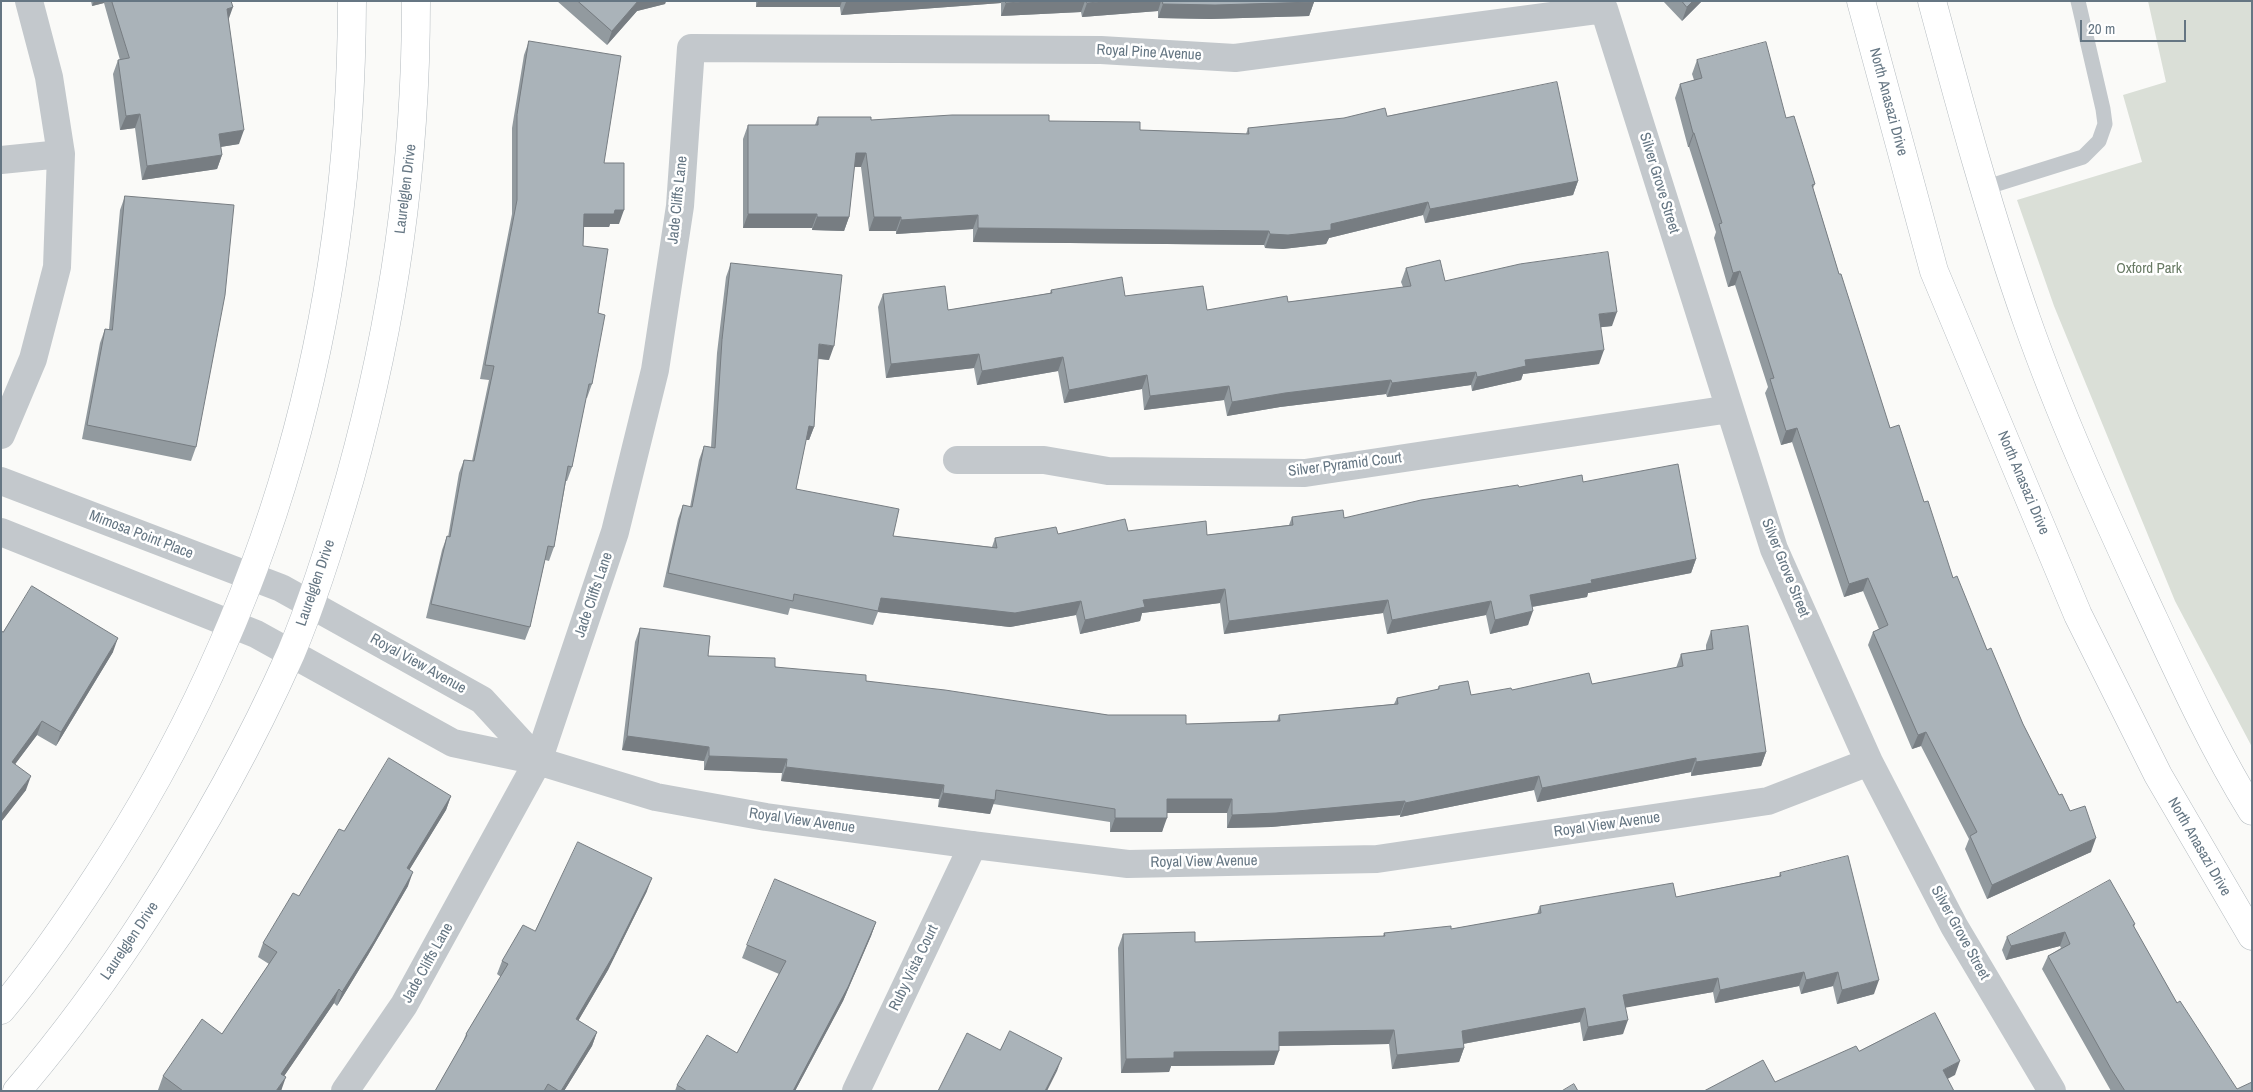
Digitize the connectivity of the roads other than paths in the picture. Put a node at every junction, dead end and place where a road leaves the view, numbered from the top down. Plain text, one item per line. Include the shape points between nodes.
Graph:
1 (29, 1) edge
2 (352, 1) edge
3 (416, 1) edge
4 (1862, 1) edge
5 (1932, 1) edge
6 (2078, 1) edge
7 (1604, 9) joint
8 (691, 48) joint
9 (61, 154) junction
10 (1, 160) edge
11 (1984, 188) junction
12 (1730, 409) junction
13 (1, 435) edge
14 (958, 460) dead end
15 (1, 481) edge
16 (1, 532) edge
17 (252, 578) junction
18 (281, 588) joint
19 (310, 603) junction
20 (244, 630) junction
21 (291, 653) junction
22 (538, 761) junction
23 (1869, 762) junction
24 (2252, 811) edge
25 (973, 845) junction
26 (2252, 936) edge
27 (1, 1010) edge
28 (16, 1091) edge
29 (345, 1091) edge
30 (856, 1091) edge
31 (2052, 1091) edge

1 - 9 street via 49,77
2 - 17 street via 346,151 336,242 323,318 294,446
3 - 19 street, Laurelglen Drive via 412,147 385,337 362,436
4 - 26 street, North Anasazi Drive via 1934,271 2078,615 2158,774
5 - 11 street
6 - 11 lane via 2103,109 2105,124 2099,142 2083,157
7 - 8 street, Royal Pine Avenue via 1236,58 1101,50
7 - 12 street, Silver Grove Street
8 - 22 street, Jade Cliffs Lane via 680,206 654,370 615,532
9 - 10 street
9 - 13 street via 57,267 33,359
11 - 24 street via 2027,321 2094,490 2180,676
12 - 14 street, Silver Pyramid Court via 1305,473 1108,471 1044,460
12 - 23 street, Silver Grove Street via 1774,549
15 - 17 street, Mimosa Point Place
16 - 20 street
17 - 18 street, Mimosa Point Place
17 - 20 street
18 - 19 street, Royal View Avenue
19 - 21 street, Laurelglen Drive
19 - 22 street, Royal View Avenue via 482,700
20 - 21 street, Royal View Avenue
20 - 27 street via 118,845 67,924
21 - 22 street, Royal View Avenue via 453,743
21 - 28 street, Laurelglen Drive via 239,760 168,884 113,968 52,1050
22 - 25 street, Royal View Avenue via 656,797 766,817
22 - 29 street, Jade Cliffs Lane via 404,1005
23 - 25 street, Royal View Avenue via 1768,801 1377,859 1128,864
23 - 31 street, Silver Grove Street via 1954,926
25 - 30 street, Ruby Vista Court

